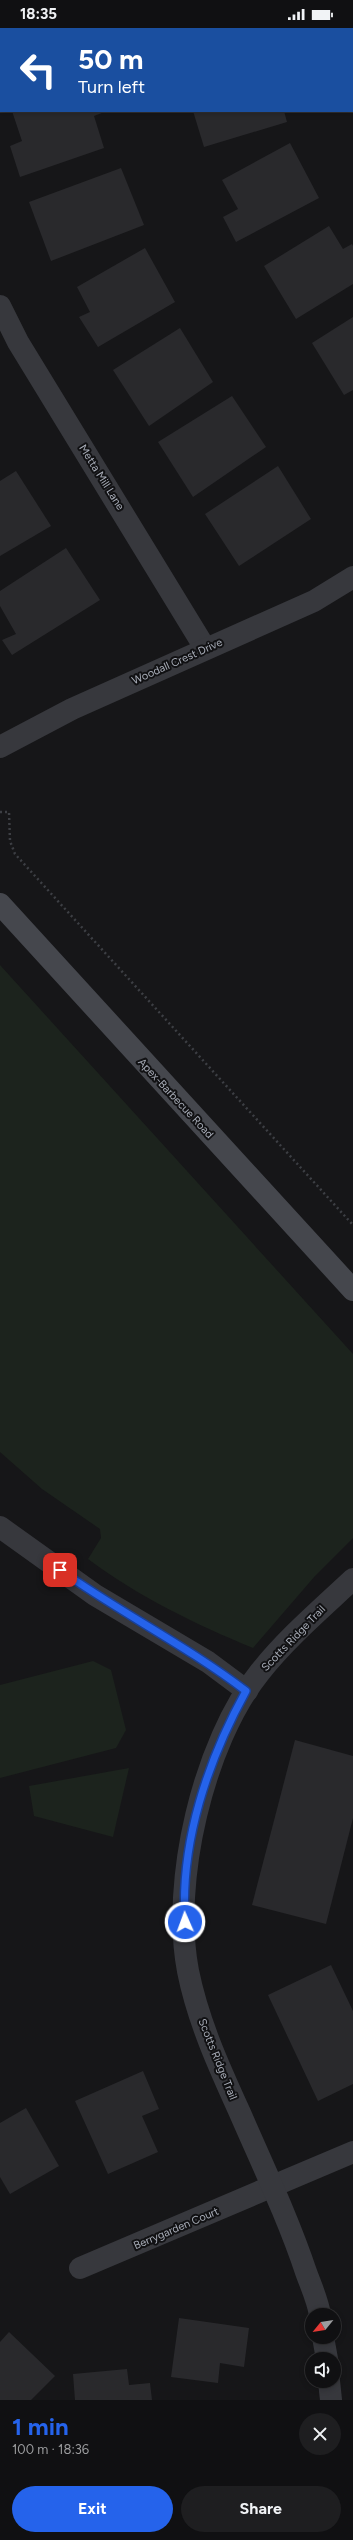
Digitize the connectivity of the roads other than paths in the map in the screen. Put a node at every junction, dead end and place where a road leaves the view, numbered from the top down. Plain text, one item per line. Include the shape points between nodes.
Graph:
1 (0, 306) edge
2 (353, 577) edge
3 (205, 648) junction
4 (0, 747) edge
5 (0, 904) edge
6 (353, 1290) edge
7 (0, 1527) edge
8 (353, 1579) edge
9 (246, 1691) junction
10 (353, 2152) edge
11 (272, 2187) junction
12 (80, 2268) dead end
13 (318, 2308) edge
14 (330, 2388) edge
15 (331, 2400) edge

1 - 3 street, Metta Mill Lane via 18,342
2 - 3 street, Woodall Crest Drive via 314,601
3 - 4 street, Woodall Crest Drive via 47,720
5 - 6 street, Apex-Barbecue Road
7 - 9 street via 95,1595 208,1662
8 - 9 street, Scotts Ridge Trail via 289,1639
9 - 11 street, Scotts Ridge Trail via 229,1722 203,1788 192,1831 184,1907 188,1970 203,2028
10 - 11 street, Berrygarden Court
11 - 12 street, Berrygarden Court
11 - 13 street, Scotts Ridge Trail via 298,2247
14 - 15 street

